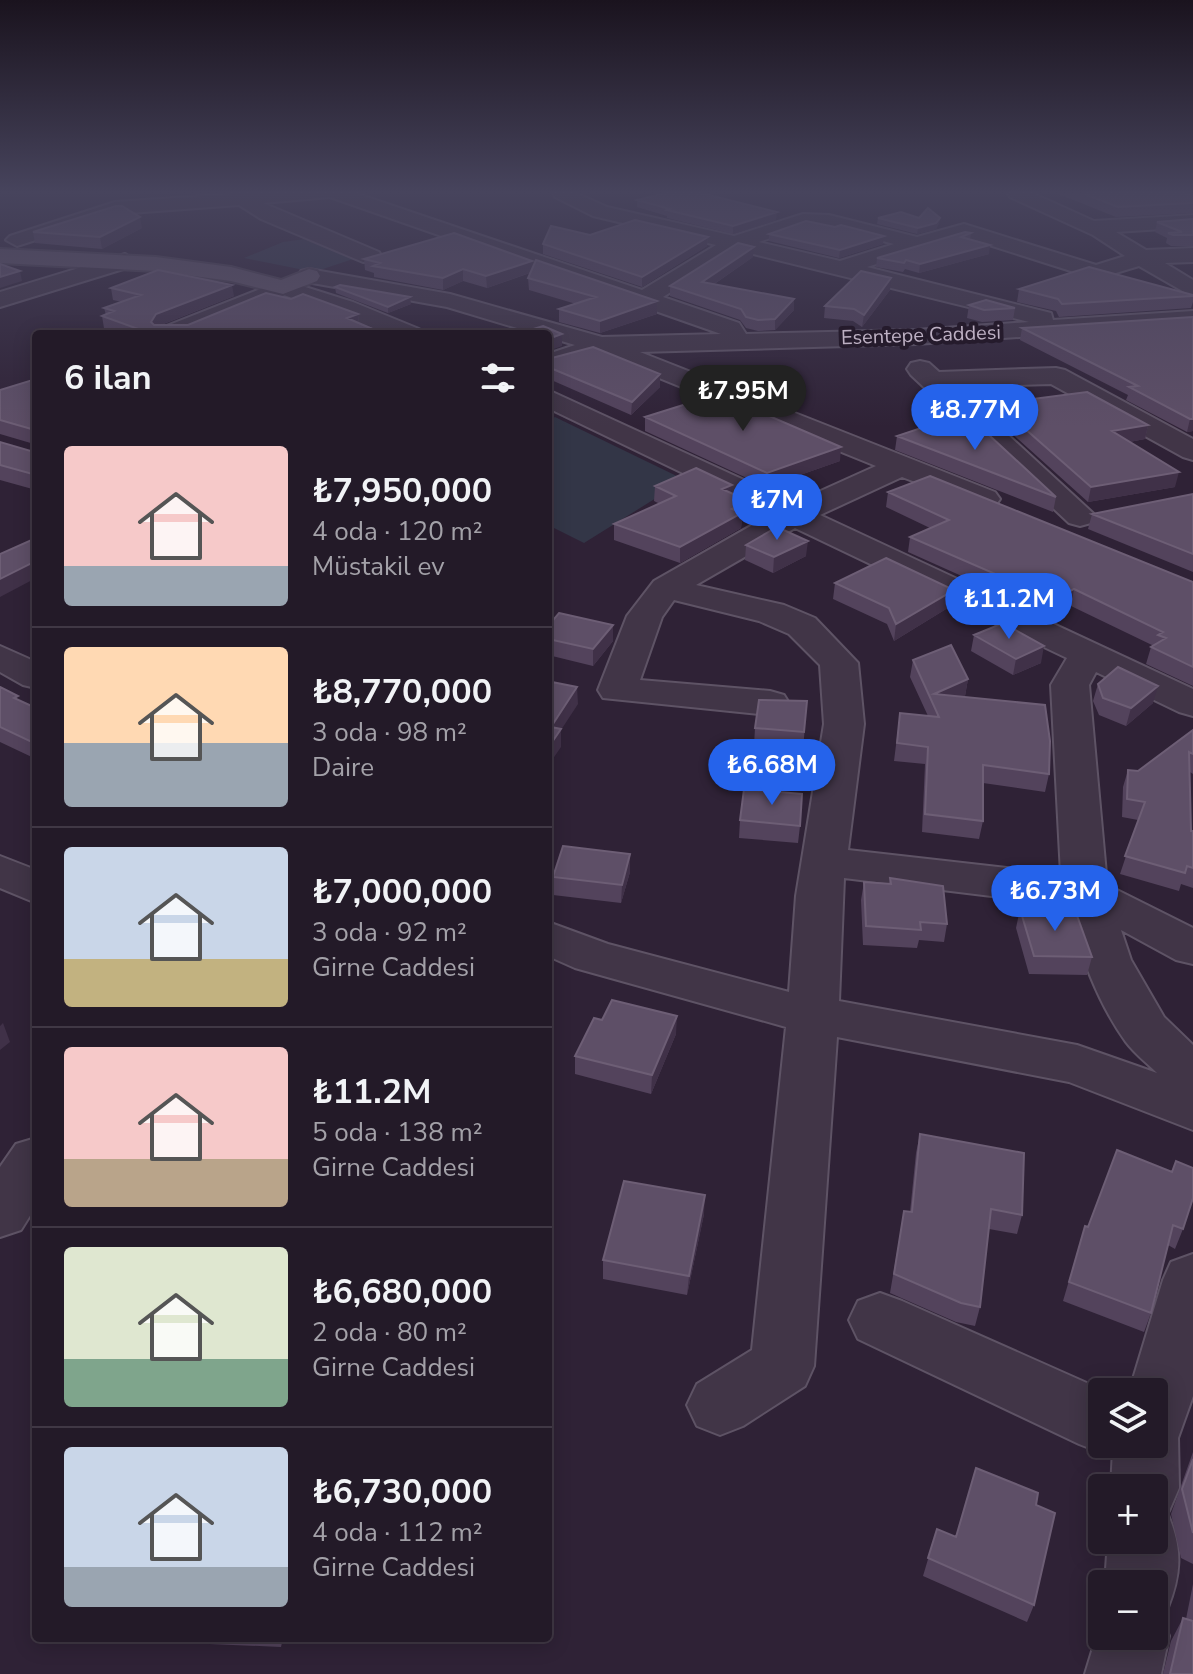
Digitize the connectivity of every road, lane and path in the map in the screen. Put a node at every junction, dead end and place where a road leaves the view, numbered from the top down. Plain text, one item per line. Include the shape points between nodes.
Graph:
1 (93, 271) edge
2 (208, 271) edge
3 (273, 271) edge
4 (325, 271) edge
5 (568, 271) edge
6 (689, 271) edge
7 (857, 271) edge
8 (1165, 271) edge
9 (1096, 272) edge
10 (309, 276) junction
11 (283, 287) junction
12 (1193, 290) edge
13 (646, 298) junction
14 (1, 300) edge
15 (996, 304) junction
16 (1193, 318) edge
17 (1070, 326) junction
18 (178, 330) edge
19 (400, 330) edge
20 (548, 330) edge
21 (552, 331) edge
22 (884, 338) junction
23 (612, 349) junction
24 (735, 354) junction
25 (552, 361) edge
26 (932, 380) junction
27 (553, 406) edge
28 (1193, 451) edge
29 (901, 466) junction
30 (1009, 510) edge
31 (796, 514) junction
32 (1081, 524) dead end
33 (666, 588) junction
34 (1088, 655) junction
35 (770, 703) edge
36 (1193, 704) edge
37 (824, 861) junction
38 (0, 870) edge
39 (32, 886) edge
40 (1085, 892) junction
41 (552, 940) edge
42 (1193, 948) edge
43 (813, 1014) junction
44 (1193, 1077) edge
45 (1193, 1109) edge
46 (32, 1166) edge
47 (0, 1213) edge
48 (1193, 1280) edge
49 (880, 1320) dead end
50 (1183, 1353) edge
51 (1168, 1387) edge
52 (720, 1405) dead end
53 (1088, 1416) edge
54 (1129, 1650) edge
55 (1123, 1674) edge

1 - 14 street
2 - 11 main road
3 - 10 main road
4 - 10 street
5 - 13 street
6 - 13 street
7 - 15 street
8 - 12 street
9 - 15 street
10 - 11 main road
10 - 20 street via 450,301
11 - 18 street
11 - 19 street
13 - 24 street via 730,328
15 - 17 street
16 - 17 street, Esentepe Caddesi
17 - 22 street, Esentepe Caddesi
21 - 23 street
22 - 24 street, Esentepe Caddesi
22 - 26 street
23 - 24 street, Esentepe Caddesi via 720,360
23 - 25 street
23 - 29 street via 780,402
26 - 28 street via 1056,376
26 - 32 street
27 - 31 street
29 - 30 street
29 - 31 street
31 - 33 street
31 - 34 street
33 - 35 street via 645,616 617,690
33 - 37 street via 771,613 802,626 839,663 844,724
34 - 36 street
34 - 40 street via 1070,685
37 - 40 street
37 - 43 street
38 - 39 street
40 - 42 street
40 - 44 street via 1107,960 1145,1030
41 - 43 street via 607,961
43 - 45 street via 1077,1064
43 - 52 street via 782,1366
46 - 47 street
48 - 50 street
49 - 53 street
50 - 51 street
54 - 55 street

